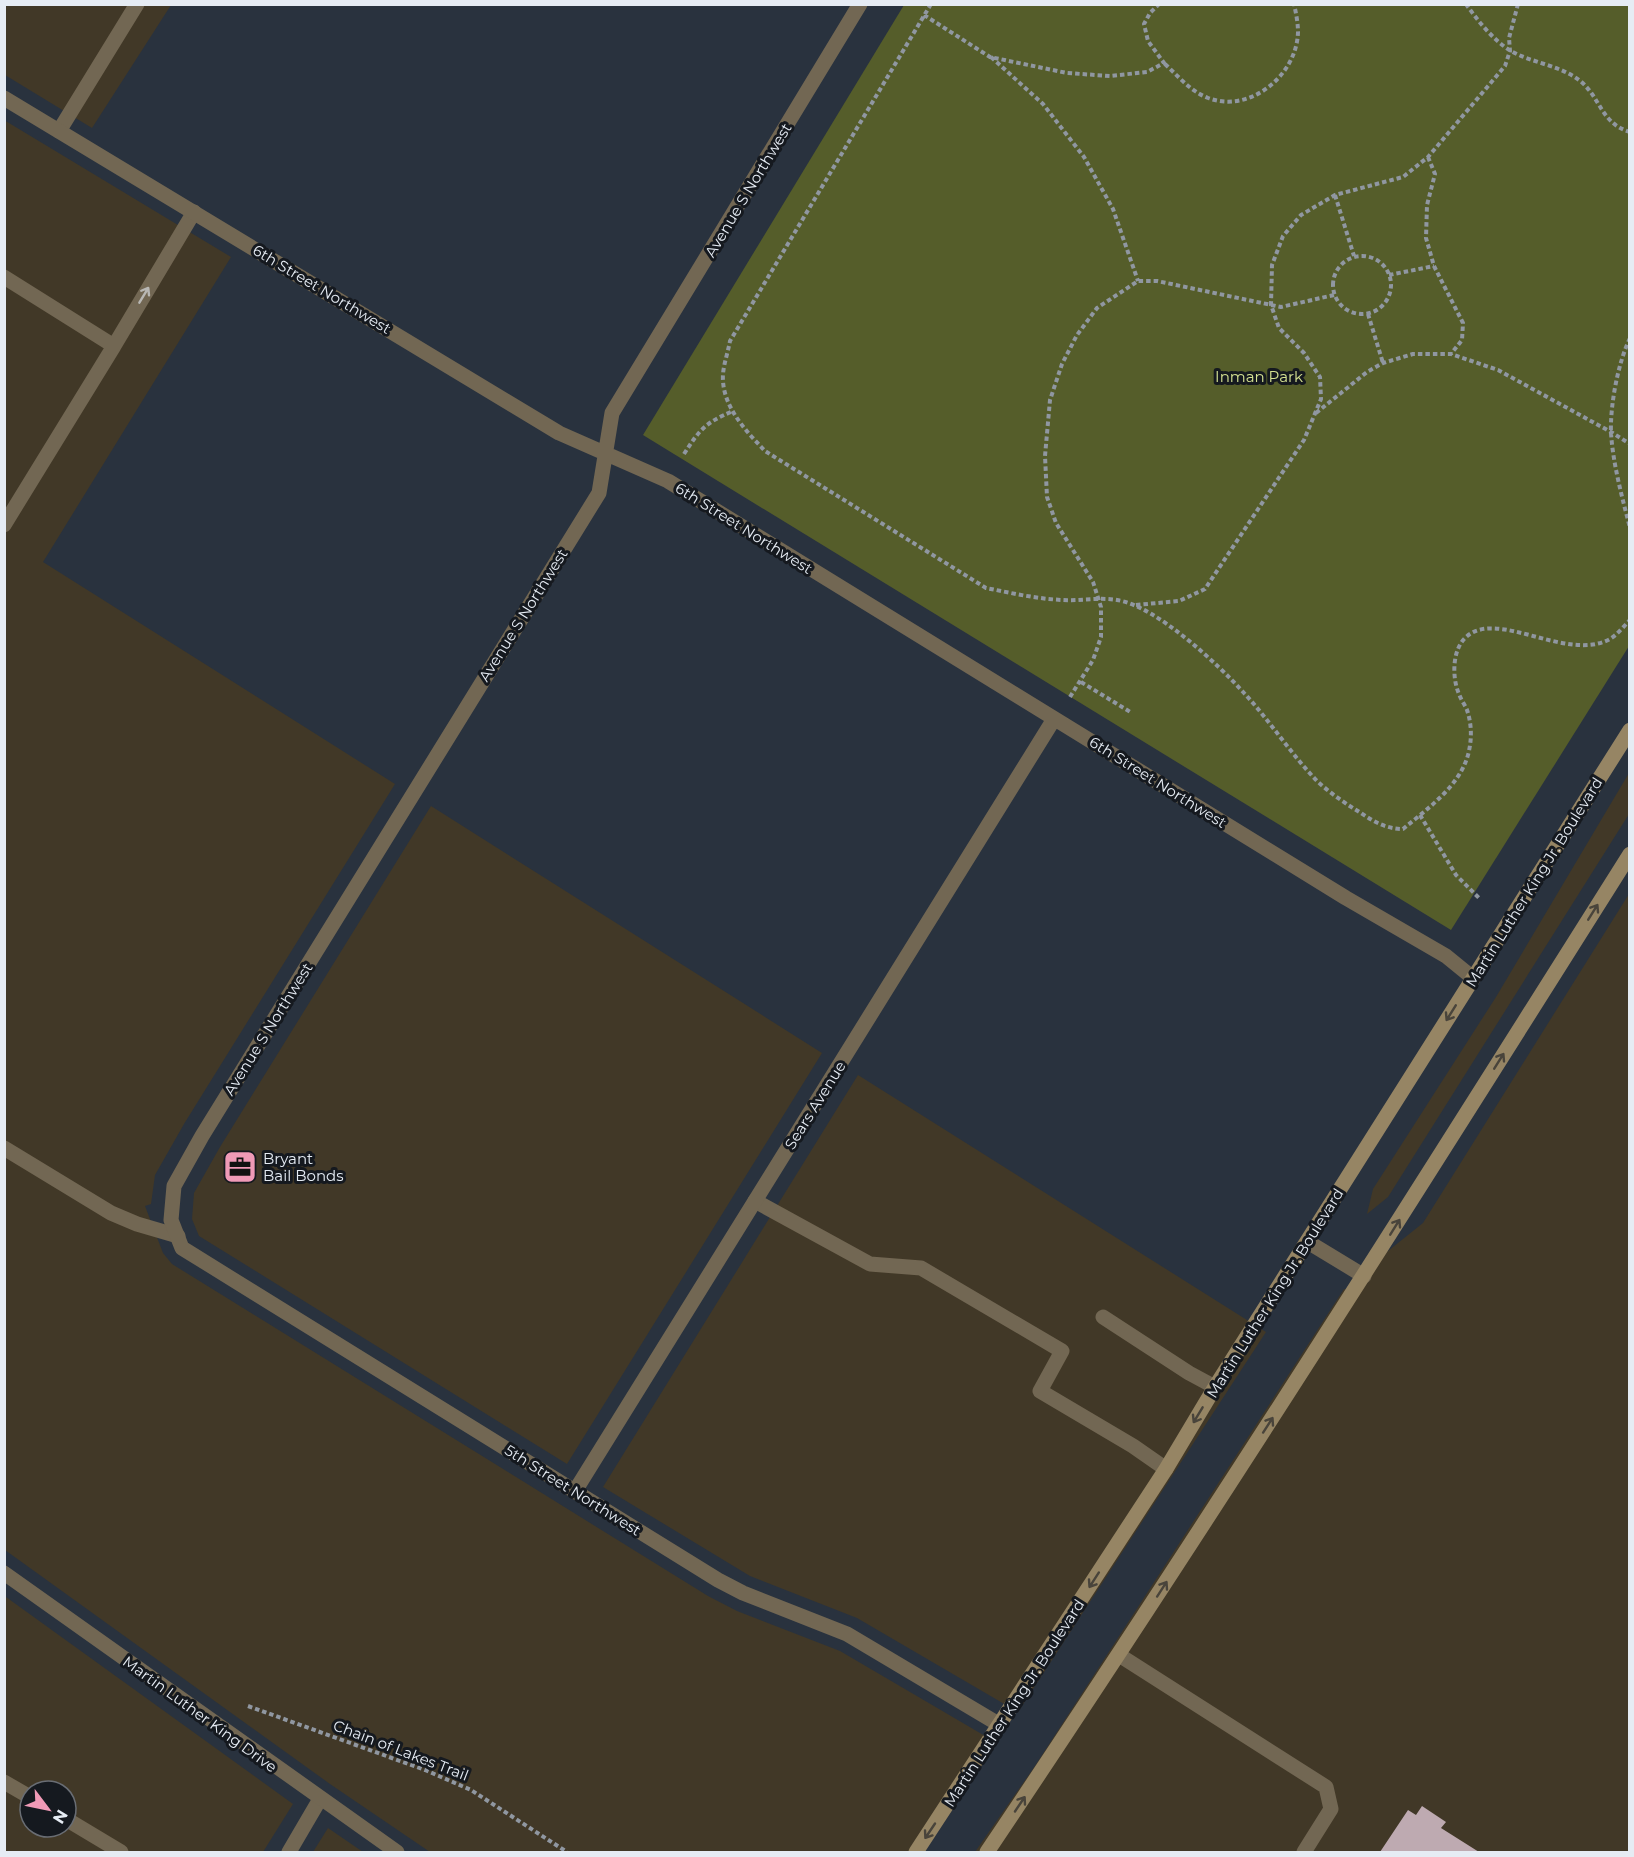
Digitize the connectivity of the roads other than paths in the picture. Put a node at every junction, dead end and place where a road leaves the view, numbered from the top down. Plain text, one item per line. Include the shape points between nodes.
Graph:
1 (137, 4) edge
2 (860, 4) edge
3 (4, 98) edge
4 (59, 131) junction
5 (194, 212) junction
6 (4, 277) edge
7 (114, 346) junction
8 (605, 453) junction
9 (4, 525) edge
10 (1054, 719) junction
11 (1629, 730) edge
12 (1629, 854) edge
13 (1473, 978) junction
14 (4, 1148) edge
15 (755, 1201) junction
16 (171, 1220) joint
17 (178, 1236) junction
18 (1308, 1242) junction
19 (1364, 1276) junction
20 (1103, 1317) dead end
21 (1215, 1387) junction
22 (1166, 1469) junction
23 (575, 1491) junction
24 (4, 1573) edge
25 (1119, 1655) junction
26 (1000, 1725) junction
27 (4, 1782) edge
28 (18, 1790) edge
29 (320, 1799) junction
30 (78, 1826) edge
31 (121, 1852) edge
32 (289, 1852) edge
33 (396, 1852) edge
34 (916, 1852) edge
35 (987, 1852) edge
36 (1304, 1852) edge

1 - 4 street
2 - 8 street, Avenue S Northwest via 612,413
3 - 4 street, 6th Street Northwest
4 - 5 street, 6th Street Northwest
7 -> 5 street
5 - 8 street, 6th Street Northwest via 559,433
6 - 7 street
7 - 9 street
8 - 10 street, 6th Street Northwest via 668,481
8 - 16 street, Avenue S Northwest via 599,493 185,1166 174,1186
10 - 13 street, 6th Street Northwest via 1446,956
10 - 15 street, Sears Avenue
11 - 13 main road, Martin Luther King Jr. Boulevard
19 -> 12 main road
13 -> 18 main road, Martin Luther King Jr. Boulevard
14 - 17 street via 111,1213
15 - 22 street via 870,1264 921,1268 1062,1351 1041,1391
15 - 23 street, Sears Avenue
16 - 17 street, 5th Street Northwest
17 - 23 street, 5th Street Northwest via 182,1248
18 - 19 street
18 - 21 main road, Martin Luther King Jr. Boulevard
25 -> 19 main road
20 - 21 street
21 -> 22 main road, Martin Luther King Jr. Boulevard
22 -> 26 main road, Martin Luther King Jr. Boulevard
23 - 26 street, 5th Street Northwest via 726,1584 848,1634
24 - 29 street, Martin Luther King Drive
35 -> 25 main road
25 - 36 street via 1326,1787 1331,1809
26 -> 34 main road, Martin Luther King Jr. Boulevard
27 - 28 street
29 - 32 street
29 - 33 street, Martin Luther King Drive
30 - 31 street

